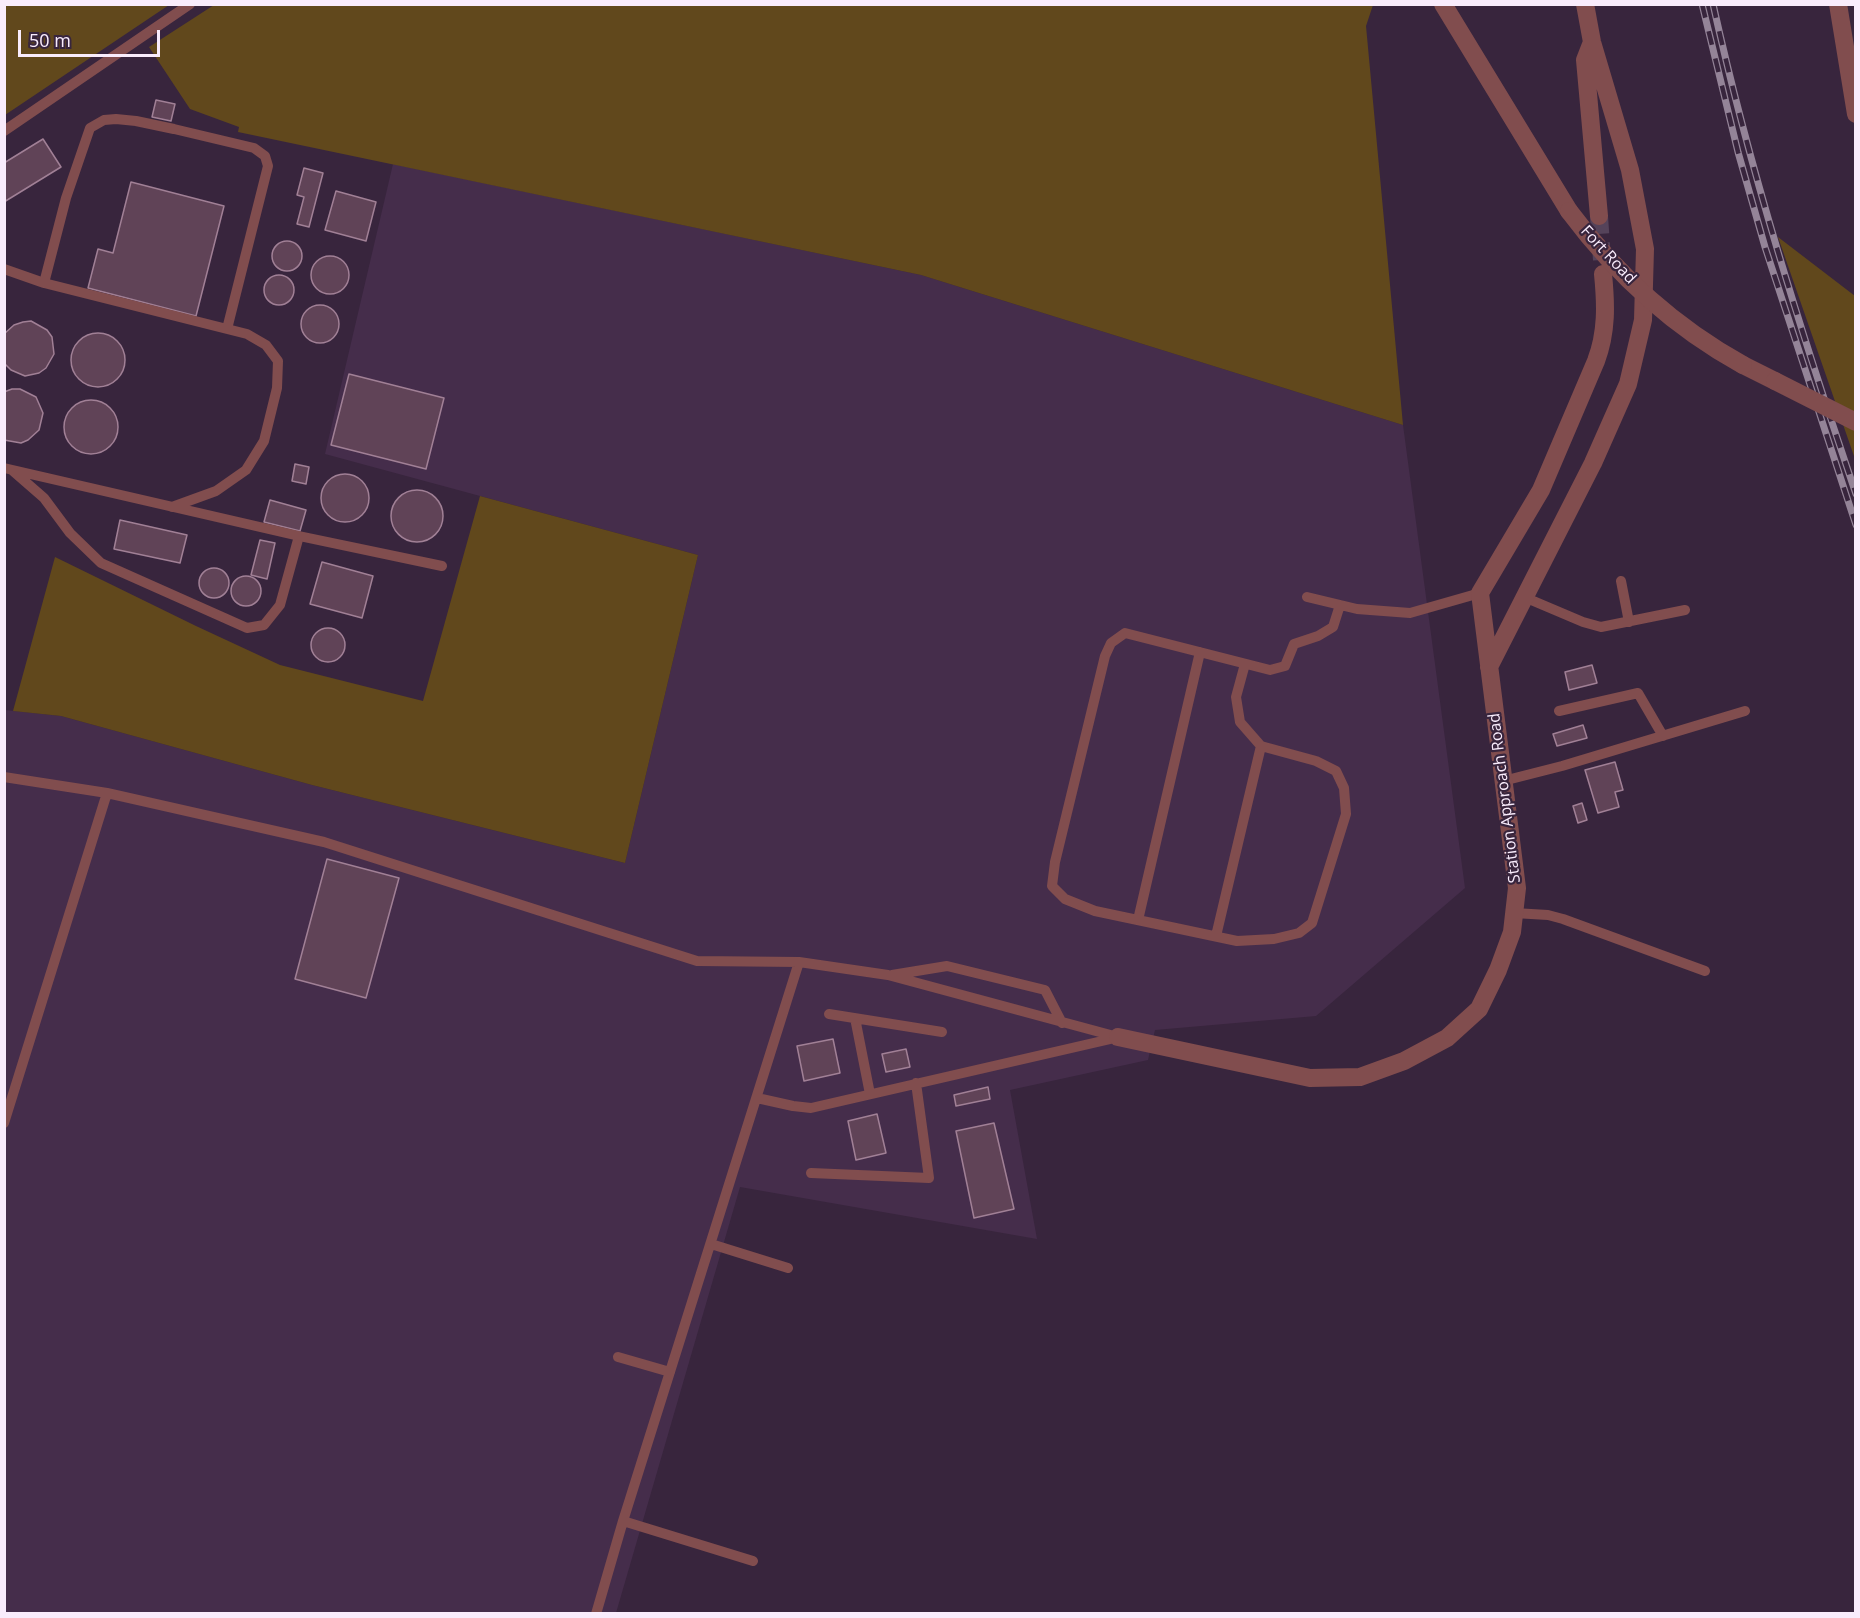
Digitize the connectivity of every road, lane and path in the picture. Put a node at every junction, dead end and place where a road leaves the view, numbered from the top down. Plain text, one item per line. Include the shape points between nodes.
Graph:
1 (190, 4) edge
2 (1443, 4) edge
3 (1585, 4) edge
4 (1838, 4) edge
5 (1849, 29) edge
6 (1592, 42) junction
7 (1856, 114) edge
8 (4, 131) edge
9 (1599, 216) tunnel mouth
10 (4, 269) edge
11 (1603, 274) tunnel mouth
12 (44, 283) junction
13 (227, 328) junction
14 (1856, 422) edge
15 (8, 469) edge
16 (172, 507) junction
17 (299, 536) junction
18 (442, 566) dead end
19 (1621, 581) dead end
20 (1480, 593) junction
21 (1307, 597) dead end
22 (1524, 597) junction
23 (1340, 605) junction
24 (1686, 610) dead end
25 (1629, 622) junction
26 (1200, 652) junction
27 (1245, 664) junction
28 (1489, 667) junction
29 (1559, 711) dead end
30 (1745, 711) dead end
31 (1663, 736) junction
32 (1261, 746) junction
33 (4, 777) edge
34 (1503, 782) junction
35 (107, 793) junction
36 (1514, 913) junction
37 (1138, 920) junction
38 (1216, 936) junction
39 (799, 962) junction
40 (1705, 971) dead end
41 (888, 975) junction
42 (829, 1014) dead end
43 (855, 1018) junction
44 (1062, 1023) junction
45 (942, 1032) dead end
46 (1118, 1038) junction
47 (916, 1083) junction
48 (870, 1094) junction
49 (757, 1098) junction
50 (4, 1124) edge
51 (811, 1173) dead end
52 (711, 1244) junction
53 (788, 1268) dead end
54 (618, 1357) dead end
55 (670, 1372) junction
56 (623, 1521) junction
57 (753, 1561) dead end
58 (596, 1614) edge

1 - 8 lane
2 - 14 street, Fort Road, bridge via 1545,174 1604,254 1690,332 1743,365
3 - 6 street
4 - 5 street
5 - 7 street
6 - 9 street via 1585,60
6 - 22 street via 1630,170 1645,249 1643,320 1628,384 1593,463
10 - 12 lane
11 - 20 street via 1605,328 1596,361 1541,490
12 - 13 lane
12 - 13 lane via 66,198 90,128 104,120 136,121 254,148 265,156 268,166
13 - 16 lane via 266,345 278,361 277,388 264,441 246,470 216,491
15 - 16 lane
15 - 17 lane via 44,498 70,533 101,563 247,628 264,625 280,605
16 - 17 lane
17 - 18 lane
19 - 25 lane
20 - 23 lane via 1410,613
20 - 28 street, Station Approach Road
21 - 23 lane
22 - 25 lane via 1594,626
22 - 28 street
23 - 27 lane via 1333,627 1294,644 1285,666 1270,670
24 - 25 lane
26 - 27 lane
26 - 37 lane
26 - 37 lane via 1125,633 1110,643 1055,862 1052,886 1065,899 1095,911
27 - 32 lane via 1236,697 1240,722
28 - 34 street, Station Approach Road
29 - 31 lane via 1638,693
30 - 31 lane
31 - 34 lane
32 - 38 lane
32 - 38 lane via 1316,761 1336,771 1344,788 1346,814 1312,924 1299,933 1274,939 1237,941
33 - 35 lane
34 - 36 street, Station Approach Road via 1517,888
35 - 39 lane via 324,842 697,961
35 - 50 lane
36 - 40 lane via 1563,919
36 - 46 street, Station Approach Road via 1512,932 1479,1009 1447,1038 1404,1061 1360,1077 1310,1078
37 - 38 lane
39 - 41 lane
39 - 49 lane
41 - 44 lane
41 - 44 lane via 947,966 1045,990
42 - 43 lane
43 - 45 lane
43 - 48 lane
44 - 46 lane
46 - 47 lane
47 - 48 lane
47 - 51 lane via 929,1178
48 - 49 lane via 811,1108
49 - 52 lane
52 - 53 lane
52 - 55 lane
54 - 55 lane
55 - 56 lane
56 - 57 lane
56 - 58 lane

